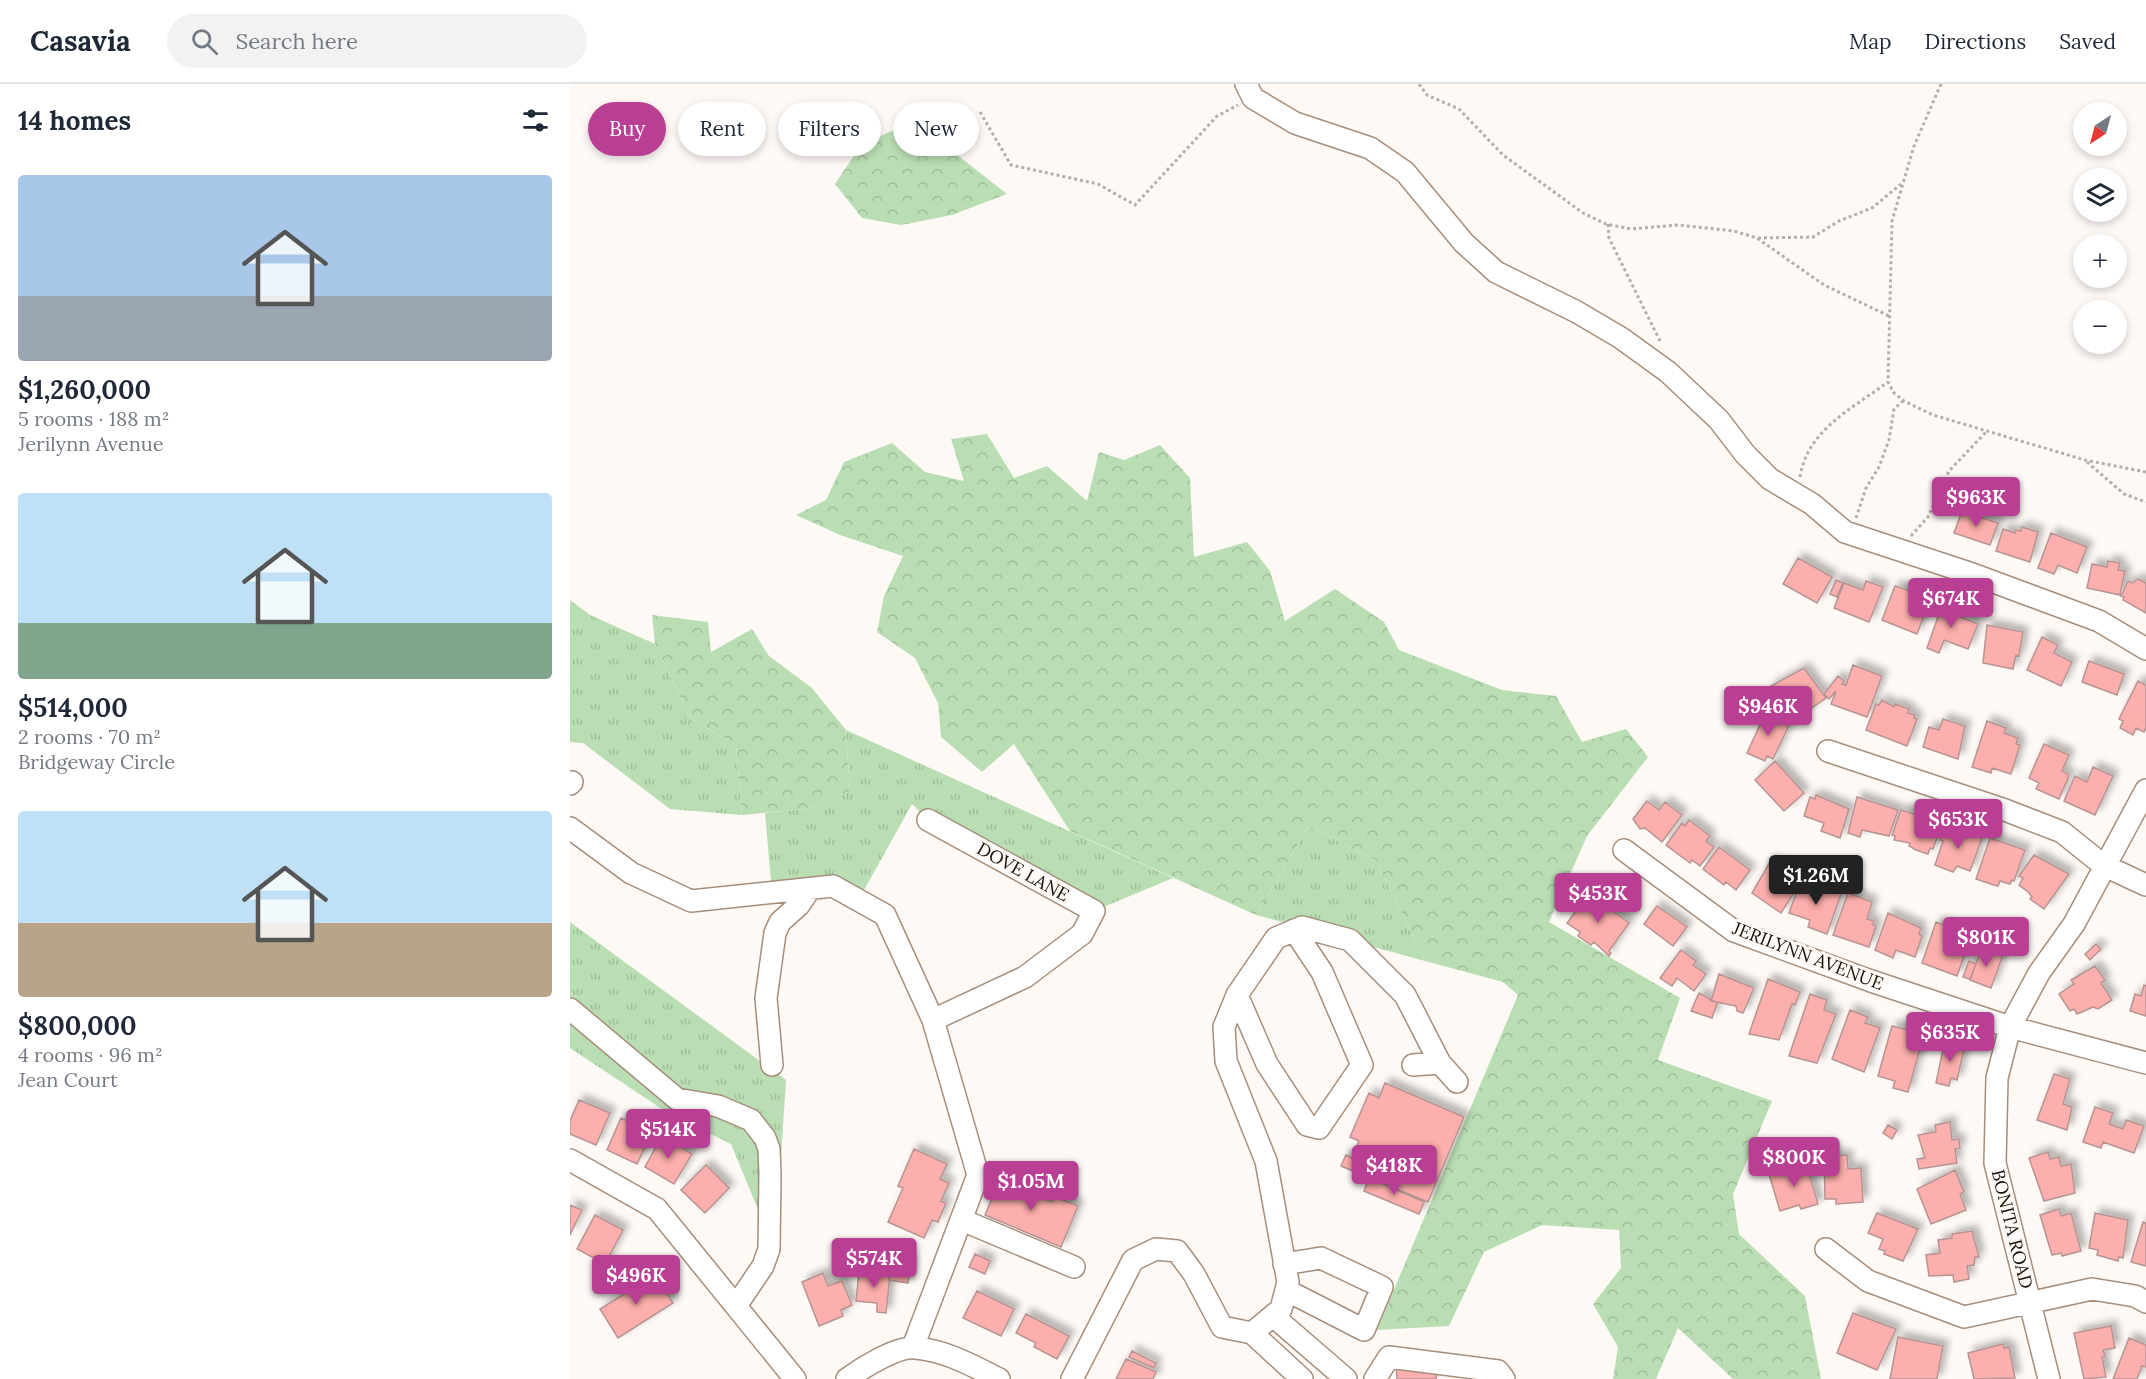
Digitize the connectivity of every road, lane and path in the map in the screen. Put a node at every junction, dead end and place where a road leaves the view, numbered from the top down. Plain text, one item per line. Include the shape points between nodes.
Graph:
1 (1419, 84) edge
2 (1941, 84) edge
3 (1249, 91) edge
4 (980, 112) dead end
5 (1902, 183) junction
6 (1608, 224) junction
7 (1757, 238) junction
8 (1888, 316) junction
9 (1663, 368) junction
10 (1888, 382) junction
11 (1904, 401) junction
12 (1988, 430) junction
13 (2085, 460) junction
14 (2146, 472) edge
15 (1797, 496) junction
16 (2146, 502) edge
17 (1847, 533) junction
18 (1900, 549) junction
19 (2146, 649) edge
20 (1828, 752) dead end
21 (2146, 790) edge
22 (928, 820) dead end
23 (570, 828) edge
24 (1624, 849) dead end
25 (2103, 865) junction
26 (2146, 885) edge
27 (810, 889) junction
28 (1294, 930) junction
29 (1237, 995) junction
30 (570, 1009) edge
31 (933, 1020) junction
32 (2010, 1027) junction
33 (1440, 1063) junction
34 (2146, 1063) edge
35 (772, 1065) dead end
36 (1413, 1065) dead end
37 (1457, 1082) dead end
38 (570, 1160) edge
39 (962, 1220) junction
40 (1826, 1249) dead end
41 (1284, 1264) junction
42 (1074, 1267) dead end
43 (1286, 1290) junction
44 (2146, 1302) edge
45 (2030, 1304) junction
46 (736, 1305) junction
47 (1273, 1316) junction
48 (1252, 1333) junction
49 (913, 1347) junction
50 (795, 1379) edge
51 (847, 1379) edge
52 (999, 1379) edge
53 (1072, 1379) edge
54 (1302, 1379) edge
55 (1346, 1379) edge
56 (1376, 1379) edge
57 (1504, 1379) edge
58 (2049, 1379) edge

1 - 6 path via 1427,95 1460,109 1503,155 1583,213
2 - 5 path
3 - 4 path via 1217,116 1134,206 1098,184 1011,165
3 - 9 street via 1295,123 1370,148 1405,172 1464,243 1496,272 1577,312
5 - 7 path via 1872,208 1813,237
5 - 8 path via 1892,221
6 - 7 path via 1631,229 1678,225 1734,231
6 - 9 path via 1610,238 1665,352
7 - 8 path via 1824,285
8 - 10 path
9 - 15 street via 1719,420 1770,479
10 - 11 path
10 - 15 path via 1824,429 1813,442 1801,470
11 - 12 path via 1933,415
11 - 17 path via 1894,409 1889,440
12 - 13 path
12 - 18 path via 1949,471 1928,517
13 - 14 path
13 - 16 path via 2124,494
15 - 17 street
17 - 18 street
18 - 19 street via 2100,621
20 - 25 street via 2062,832
21 - 25 street, BONITA ROAD
22 - 31 street, DOVE LANE via 1094,911 1082,934 1025,977
23 - 27 street via 631,873 691,901
24 - 32 street, JERILYNN AVENUE via 1734,931
25 - 26 street
25 - 32 street, BONITA ROAD via 2073,924 2039,973
27 - 31 street via 833,886 885,915
27 - 35 street via 775,933 766,998
28 - 29 street via 1275,938
28 - 29 street via 1322,972 1362,1065 1319,1128 1307,1125 1268,1064
28 - 33 street via 1302,927 1350,940 1405,995
29 - 41 street via 1224,1027 1226,1061 1266,1161
30 - 46 street via 677,1099 718,1106 750,1120 765,1138 770,1174 769,1249 763,1266
31 - 39 street via 978,1175
32 - 34 street, JERILYNN AVENUE
32 - 45 street, BONITA ROAD via 1997,1078 1995,1163
33 - 36 street
33 - 37 street
38 - 46 street via 657,1209
39 - 42 street
39 - 49 street
40 - 45 street via 1868,1281 1964,1317
41 - 43 street
41 - 43 street via 1321,1258 1382,1287 1364,1330
43 - 47 street via 1281,1309
44 - 45 street via 2135,1296 2092,1289
45 - 58 street, BONITA ROAD
46 - 50 street
47 - 48 street
47 - 55 street
48 - 53 street via 1222,1327 1177,1251 1156,1249 1133,1260
48 - 54 street
49 - 51 street via 870,1362
49 - 52 street via 958,1359
56 - 57 street via 1389,1357 1498,1371

